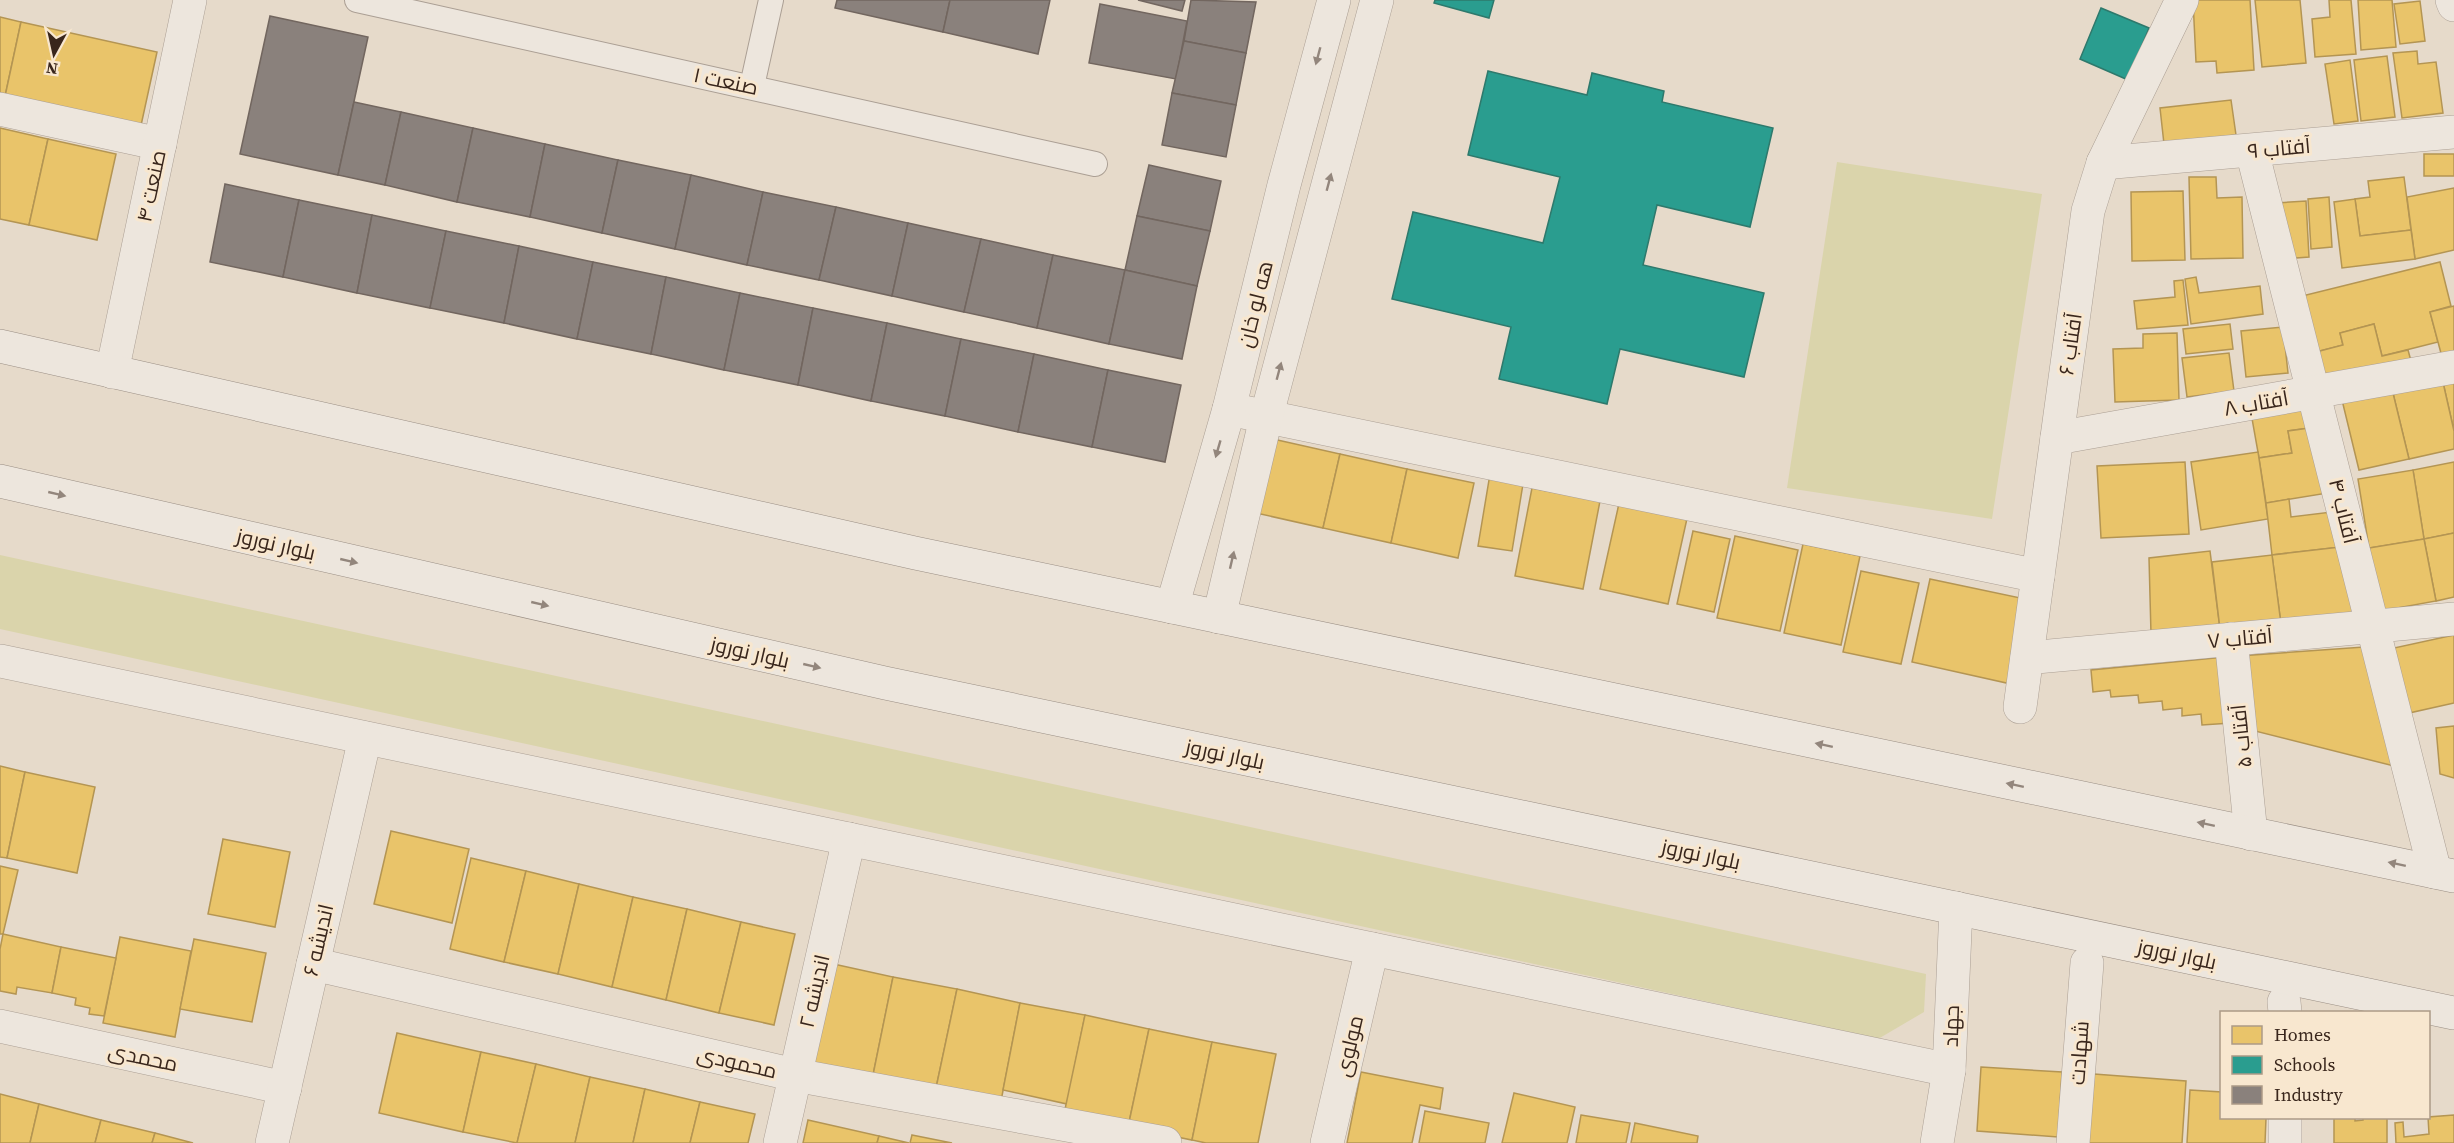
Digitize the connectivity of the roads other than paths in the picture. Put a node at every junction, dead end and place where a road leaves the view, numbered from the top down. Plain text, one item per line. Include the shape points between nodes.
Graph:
1 (190, 0) edge
2 (357, 0) edge
3 (771, 0) edge
4 (1334, 0) edge
5 (1377, 0) edge
6 (2182, 0) edge
7 (2452, 0) edge
8 (2454, 5) edge
9 (752, 86) junction
10 (0, 109) edge
11 (2454, 132) edge
12 (160, 144) junction
13 (2252, 151) junction
14 (1095, 164) dead end
15 (2103, 164) junction
16 (0, 346) edge
17 (2454, 367) edge
18 (112, 372) junction
19 (2313, 393) junction
20 (1229, 409) junction
21 (1266, 418) junction
22 (2057, 438) junction
23 (0, 481) edge
24 (2038, 576) junction
25 (1172, 607) junction
26 (1219, 617) junction
27 (2454, 619) edge
28 (2373, 626) junction
29 (2231, 639) junction
30 (2026, 658) junction
31 (0, 662) edge
32 (2020, 707) dead end
33 (365, 738) junction
34 (2251, 834) junction
35 (849, 839) junction
36 (2445, 874) edge
37 (1956, 908) junction
38 (1372, 949) junction
39 (2087, 963) dead end
40 (313, 964) junction
41 (2454, 1013) edge
42 (0, 1026) edge
43 (1949, 1070) junction
44 (795, 1075) junction
45 (285, 1088) junction
46 (2285, 1119) edge
47 (272, 1143) edge
48 (780, 1143) edge
49 (1165, 1143) edge
50 (1327, 1143) edge
51 (1937, 1143) edge
52 (2073, 1143) edge
53 (2285, 1143) edge

1 - 12 street, صنعت ۴
2 - 9 lane, صنعت ۱
3 - 9 lane
4 -> 20 street, هه لو خان
21 -> 5 street
6 - 15 street, آفتاب ۶
7 - 8 street
9 - 14 lane, صنعت ۱
10 - 12 street
11 - 13 street, آفتاب ۹
12 - 18 street, صنعت ۴
13 - 15 street, آفتاب ۹
13 - 19 street, آفتاب ۴
15 - 22 street, آفتاب ۶ via 2088,211
16 - 18 street
17 - 19 street, آفتاب ۸
18 - 25 street
19 - 22 street, آفتاب ۸
19 - 28 street, آفتاب ۴
20 - 21 street
20 -> 25 street, هه لو خان
21 - 24 street
26 -> 21 street
22 - 24 street, آفتاب ۶
23 -> 37 street, بلوار نوروز via 885,683
24 - 30 street, آفتاب ۶
25 - 26 street
34 -> 26 street
27 - 28 street, آفتاب ۷
28 - 29 street, آفتاب ۷
28 - 36 street, آفتاب ۴
29 - 30 street, آفتاب ۷
29 - 34 street, آفتاب ۵
30 - 32 street, آفتاب ۶
31 - 33 street
33 - 35 street
33 - 40 street, اندیشه ۶
36 -> 34 street
35 - 38 street
35 - 44 street, اندیشه ۲
37 - 41 street, بلوار نوروز
37 - 43 street, جهاد
38 - 43 street
38 - 50 street, مولوی
39 - 52 street, شهادت
40 - 44 street, محمودی
40 - 45 street, اندیشه ۶
42 - 45 street, محمدی
43 - 51 street, جهاد
44 - 48 street, اندیشه ۲
44 - 49 street, محمودی
45 - 47 street, اندیشه ۶
46 - 53 street

